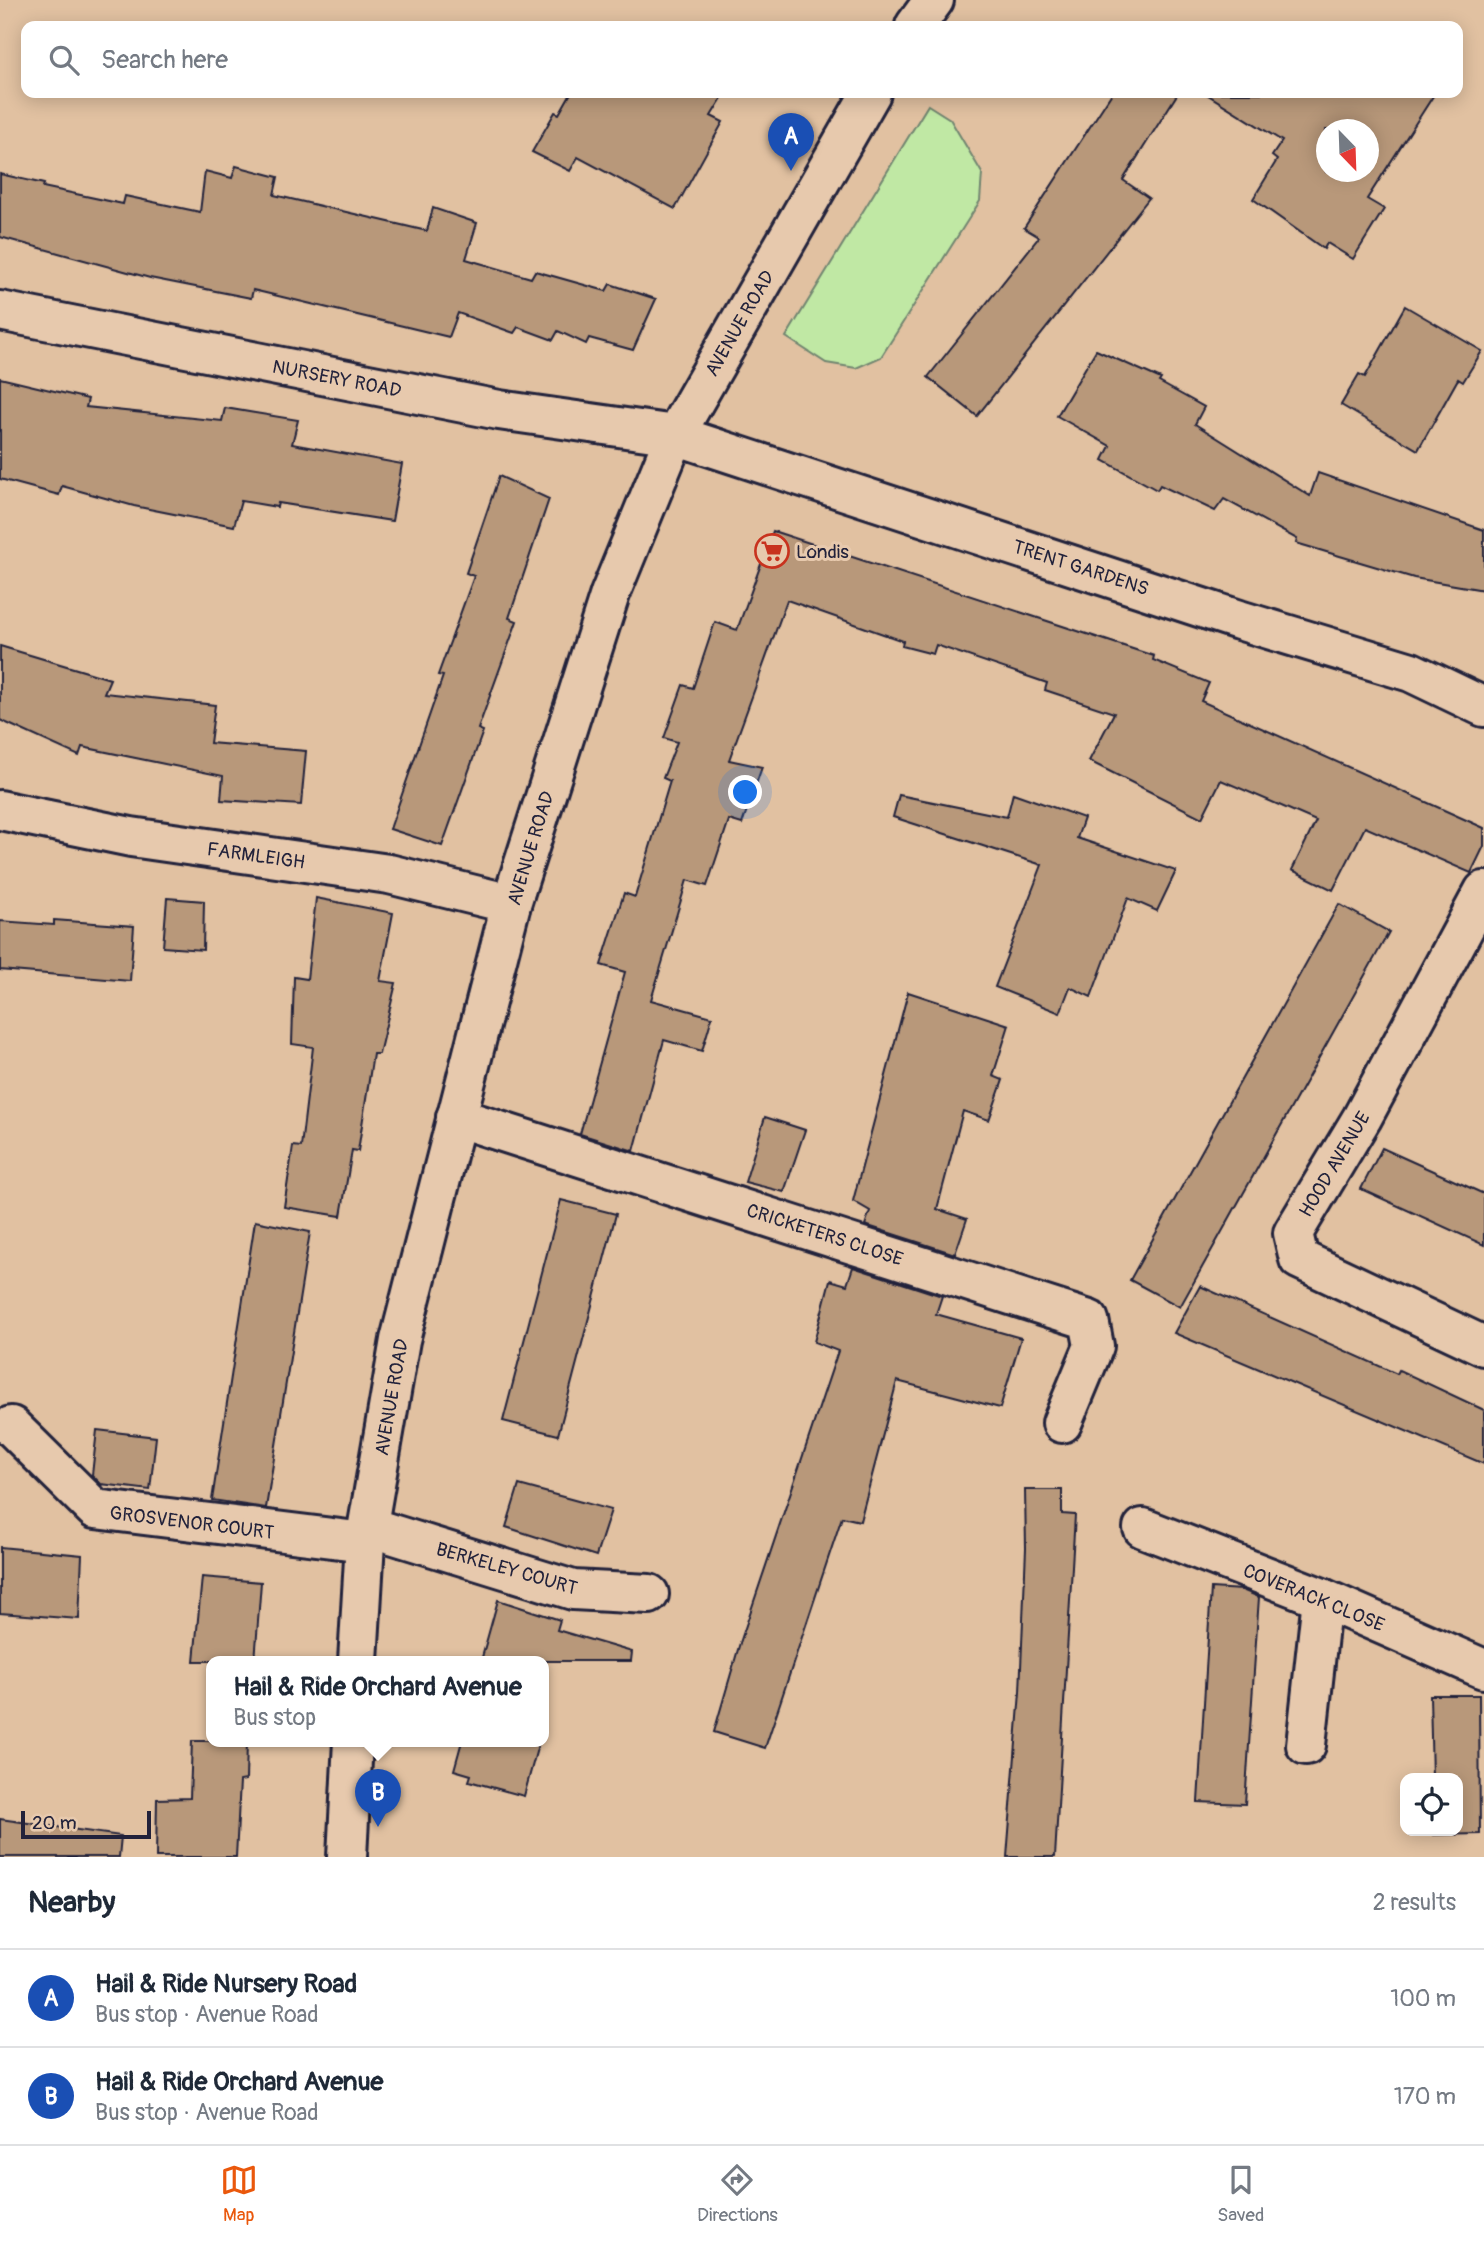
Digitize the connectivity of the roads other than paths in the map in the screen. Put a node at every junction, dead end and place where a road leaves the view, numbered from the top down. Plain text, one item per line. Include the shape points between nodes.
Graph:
1 (934, 0) edge
2 (919, 21) edge
3 (868, 98) edge
4 (0, 311) edge
5 (675, 435) junction
6 (1484, 707) edge
7 (0, 810) edge
8 (1484, 891) edge
9 (511, 904) junction
10 (456, 1117) junction
11 (1484, 1346) edge
12 (1062, 1423) dead end
13 (11, 1426) dead end
14 (1143, 1528) dead end
15 (367, 1534) junction
16 (649, 1594) dead end
17 (1322, 1598) junction
18 (358, 1656) edge
19 (1484, 1669) edge
20 (1306, 1745) dead end
21 (353, 1747) edge
22 (347, 1857) edge

1 - 2 street
3 - 5 street, AVENUE ROAD
4 - 5 street, NURSERY ROAD via 499,410
5 - 6 street, TRENT GARDENS via 1411,672
5 - 9 street, AVENUE ROAD via 610,594
7 - 9 street, FARMLEIGH via 131,837 389,874
8 - 11 street, HOOD AVENUE via 1362,1118 1293,1233 1299,1259
9 - 10 street, AVENUE ROAD
10 - 12 street, CRICKETERS CLOSE via 1089,1320 1094,1346
10 - 15 street, AVENUE ROAD via 400,1339
13 - 15 street, GROSVENOR COURT via 95,1509
14 - 17 street, COVERACK CLOSE
15 - 16 street, BERKELEY COURT via 573,1590
15 - 18 street, AVENUE ROAD
17 - 19 street, COVERACK CLOSE
17 - 20 street
21 - 22 street

